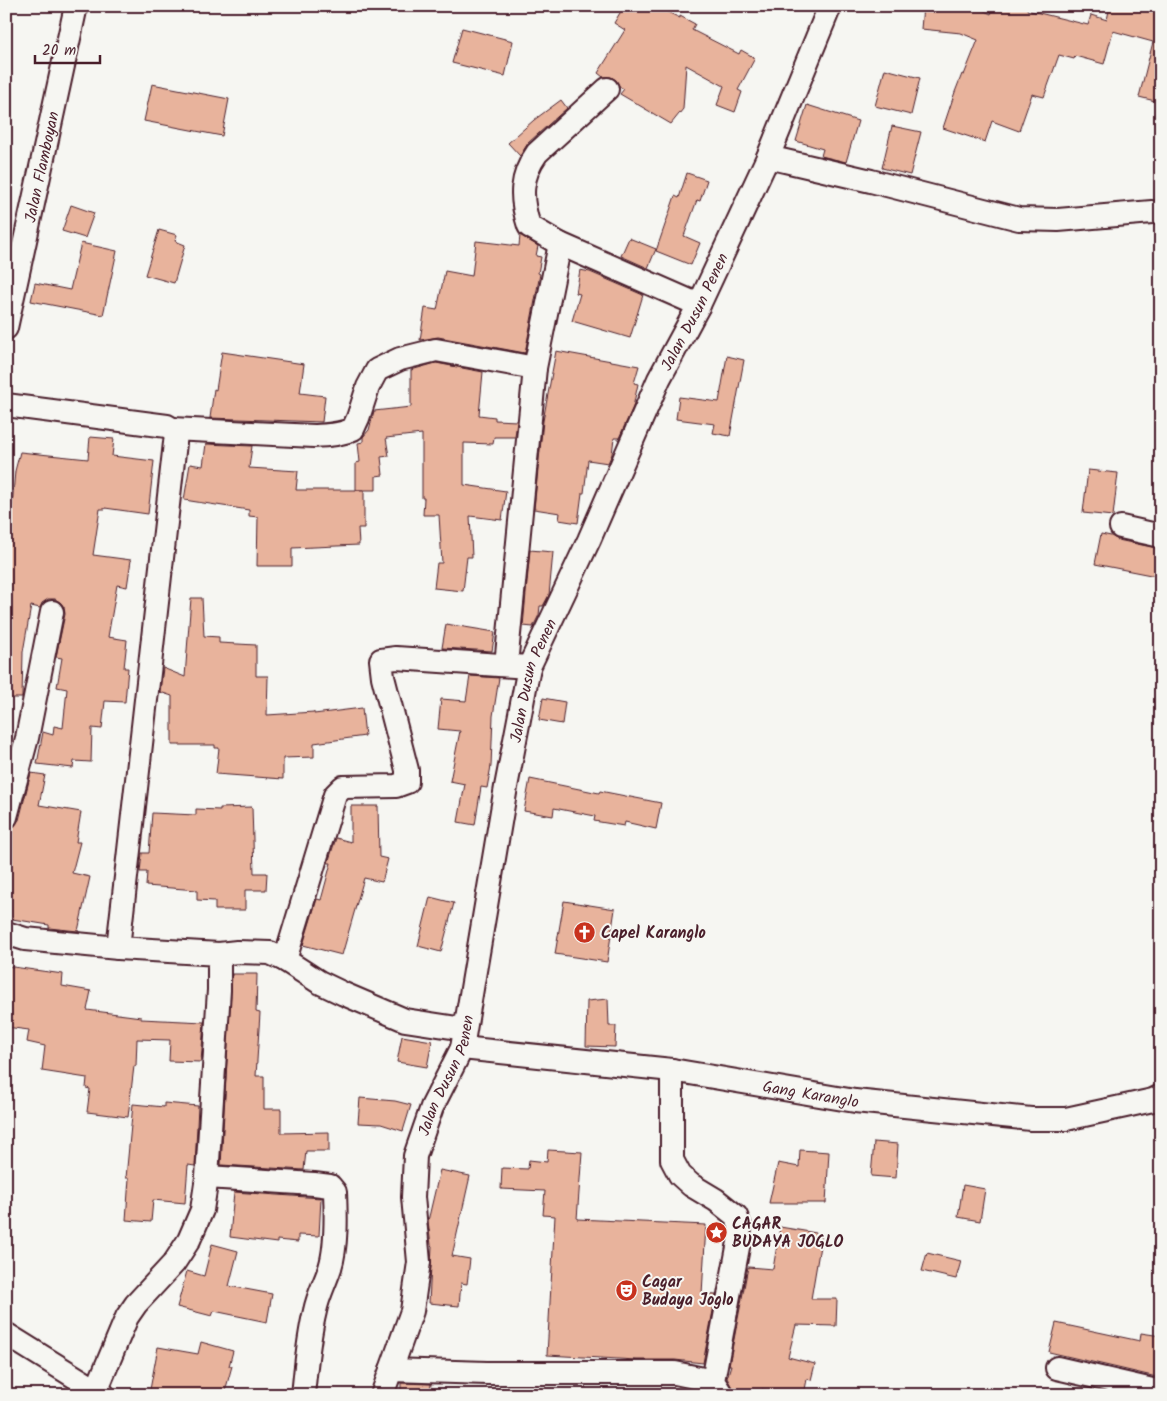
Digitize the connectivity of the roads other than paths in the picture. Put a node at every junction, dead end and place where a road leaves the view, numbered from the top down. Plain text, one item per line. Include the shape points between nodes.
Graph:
1 (76, 6) edge
2 (830, 6) edge
3 (608, 89) dead end
4 (768, 157) junction
5 (1152, 212) dead end
6 (560, 244) junction
7 (699, 305) junction
8 (6, 328) edge
9 (535, 368) junction
10 (6, 405) edge
11 (172, 429) junction
12 (1121, 527) dead end
13 (1161, 536) edge
14 (52, 612) dead end
15 (506, 665) junction
16 (529, 667) junction
17 (6, 817) edge
18 (6, 933) edge
19 (118, 948) junction
20 (219, 954) junction
21 (285, 960) junction
22 (463, 1039) junction
23 (672, 1070) junction
24 (1161, 1096) edge
25 (207, 1177) junction
26 (6, 1334) edge
27 (1057, 1368) dead end
28 (390, 1370) junction
29 (717, 1388) edge
30 (1161, 1392) edge
31 (100, 1393) edge
32 (303, 1395) edge
33 (382, 1395) edge

1 - 8 street, Jalan Flamboyan
2 - 4 street, Jalan Dusun Penen
3 - 6 street via 528,164 522,192 529,226
4 - 5 street via 1019,219 1058,220
4 - 7 street, Jalan Dusun Penen
6 - 7 street
6 - 9 street
7 - 16 street, Jalan Dusun Penen via 659,379
9 - 11 street via 436,350 400,359 377,370 353,429 347,432 314,436
9 - 15 street
10 - 11 street
11 - 19 street via 176,439
12 - 13 street
14 - 17 street via 27,738
15 - 16 street
15 - 21 street via 381,660 407,770 407,782 396,786 343,787 335,796
16 - 22 street, Jalan Dusun Penen
18 - 19 street, Gang Karanglo via 25,939
19 - 20 street, Gang Karanglo
20 - 21 street, Gang Karanglo via 270,953
20 - 25 street
21 - 22 street, Gang Karanglo via 344,994 405,1020
22 - 23 street, Gang Karanglo
22 - 28 street, Jalan Dusun Penen via 432,1107 415,1156 413,1197 420,1262 412,1311
23 - 24 street, Gang Karanglo via 855,1101 1031,1119 1066,1119
23 - 29 street via 672,1160 680,1175 726,1207 736,1216 740,1226
25 - 31 street via 202,1210 189,1240 174,1263 127,1317
25 - 32 street via 314,1184 330,1186 335,1192 333,1252 308,1344
26 - 31 street
27 - 30 street
28 - 29 street via 675,1372
28 - 33 street, Jalan Dusun Penen

